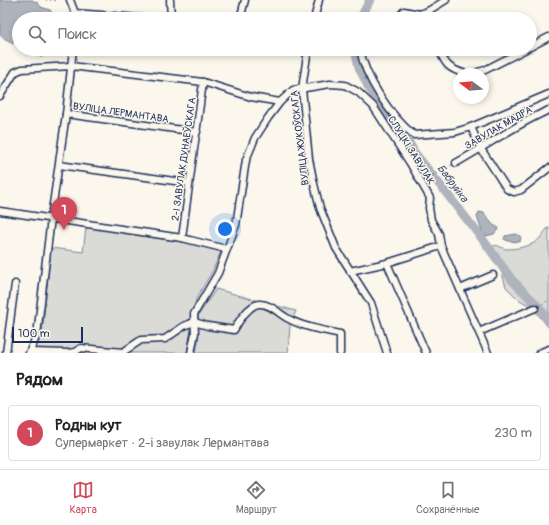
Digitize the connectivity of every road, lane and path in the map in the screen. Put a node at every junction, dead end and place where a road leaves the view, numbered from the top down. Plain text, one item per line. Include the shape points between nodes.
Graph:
1 (46, 0) edge
2 (57, 0) edge
3 (70, 0) edge
4 (170, 0) edge
5 (245, 0) edge
6 (319, 0) edge
7 (446, 0) edge
8 (74, 12) edge
9 (171, 12) edge
10 (242, 12) edge
11 (316, 12) edge
12 (428, 12) edge
13 (549, 37) edge
14 (537, 43) edge
15 (73, 56) edge
16 (305, 56) edge
17 (363, 56) edge
18 (442, 56) edge
19 (512, 56) edge
20 (72, 66) junction
21 (489, 68) edge
22 (453, 69) edge
23 (203, 82) junction
24 (3, 87) edge
25 (302, 89) junction
26 (549, 94) edge
27 (0, 96) edge
28 (280, 102) junction
29 (549, 110) edge
30 (66, 114) junction
31 (471, 127) junction
32 (197, 132) junction
33 (481, 149) junction
34 (456, 163) joint
35 (59, 165) junction
36 (549, 168) edge
37 (430, 177) dead end
38 (189, 183) junction
39 (0, 211) edge
40 (51, 218) junction
41 (182, 238) junction
42 (441, 246) junction
43 (226, 249) junction
44 (387, 263) junction
45 (350, 271) junction
46 (493, 275) dead end
47 (15, 284) dead end
48 (460, 289) junction
49 (549, 300) edge
50 (541, 305) dead end
51 (535, 308) dead end
52 (194, 322) junction
53 (479, 332) junction
54 (549, 349) edge
55 (30, 352) edge
56 (6, 353) edge
57 (191, 353) edge
58 (340, 353) edge
59 (387, 353) edge
60 (426, 353) edge
61 (488, 353) edge
62 (539, 353) edge

1 - 2 path
3 - 8 street
4 - 9 street
5 - 10 street
6 - 11 street
7 - 12 street
13 - 14 street
15 - 20 street
16 - 25 street, ВУЛІЦА ЖУКОЎСКАГА
17 - 31 street via 375,89 406,129 414,135 456,132
18 - 22 street via 444,62
19 - 21 street
20 - 23 street
20 - 24 street via 22,69 15,72
20 - 30 street
23 - 28 street via 251,97
23 - 32 street, 2-І ЗАВУЛАК ДУНАЕЎСКАГА
24 - 27 street
25 - 28 street, СЛУЦКІ ЗАВУЛАК via 293,90
25 - 42 street, СЛУЦКІ ЗАВУЛАК via 330,84 345,85 358,92 373,106 430,198 431,220 439,234
25 - 45 street, ВУЛІЦА ЖУКОЎСКАГА via 309,159 320,208 336,248
26 - 31 street
28 - 43 street, СЛУЦКІ ЗАВУЛАК via 255,138 246,160 236,225
29 - 33 street, ЗАВУЛАК МАДРА
30 - 32 street, ВУЛІЦА ЛЕРМАНТАВА
30 - 35 street
31 - 33 street
32 - 38 street, 2-І ЗАВУЛАК ДУНАЕЎСКАГА
33 - 34 street, ЗАВУЛАК МАДРА
33 - 36 street via 507,189 514,192 521,190
34 - 37 path
35 - 38 street
35 - 40 street
38 - 41 street, 2-І ЗАВУЛАК ДУНАЕЎСКАГА
39 - 40 street
40 - 41 street
40 - 55 street via 37,335
41 - 43 street
42 - 44 street
42 - 48 street, СЛУЦКІ ЗАВУЛАК
43 - 52 street, СЛУЦКІ ЗАВУЛАК via 218,273 194,314
44 - 45 street
44 - 60 street
45 - 59 street, ВУЛІЦА ЖУКОЎСКАГА via 371,303
46 - 48 street
47 - 56 street
48 - 53 street, СЛУЦКІ ЗАВУЛАК
49 - 50 path
51 - 53 street
52 - 55 street via 165,339 141,340 123,352 81,348 67,353
52 - 57 street, СЛУЦКІ ЗАВУЛАК via 195,333
52 - 58 street via 234,330 242,317 252,308 260,304 270,306 287,319 340,334
53 - 61 street, СЛУЦКІ ЗАВУЛАК
54 - 62 street

